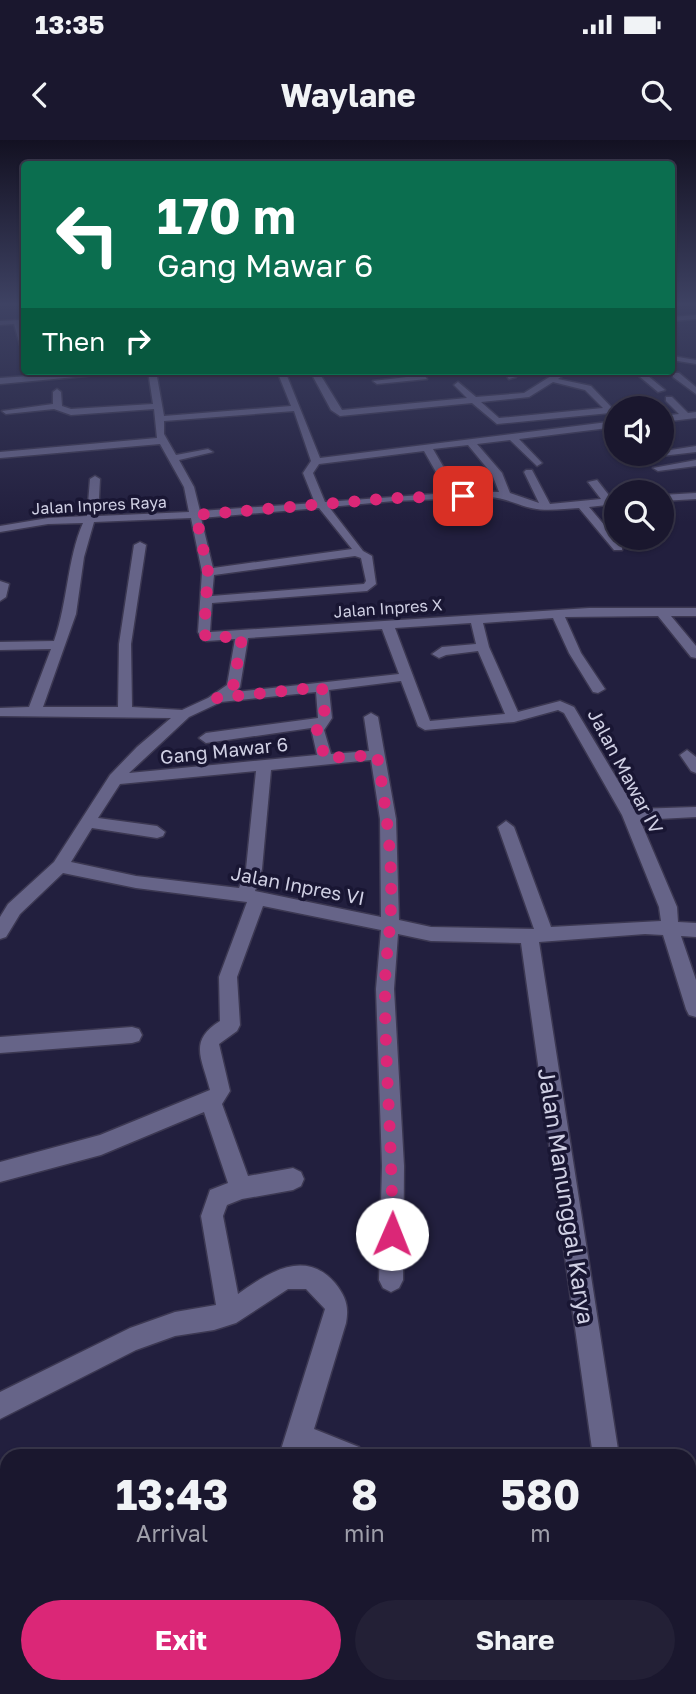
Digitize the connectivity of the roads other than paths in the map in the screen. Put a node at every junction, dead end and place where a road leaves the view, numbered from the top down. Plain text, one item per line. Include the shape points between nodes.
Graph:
1 (153, 378) edge
2 (284, 378) edge
3 (318, 378) edge
4 (375, 378) edge
5 (419, 378) edge
6 (557, 378) edge
7 (645, 378) edge
8 (680, 378) edge
9 (393, 380) junction
10 (554, 380) junction
11 (377, 381) junction
12 (458, 385) dead end
13 (400, 388) dead end
14 (384, 390) dead end
15 (661, 390) dead end
16 (696, 391) edge
17 (57, 392) dead end
18 (407, 397) dead end
19 (391, 399) dead end
20 (474, 399) junction
21 (674, 403) edge
22 (57, 406) junction
23 (156, 406) junction
24 (414, 406) junction
25 (398, 407) junction
26 (297, 408) junction
27 (6, 411) dead end
28 (691, 416) edge
29 (160, 419) junction
30 (604, 425) edge
31 (510, 435) junction
32 (161, 441) junction
33 (469, 441) junction
34 (426, 448) junction
35 (696, 449) edge
36 (674, 451) edge
37 (208, 452) dead end
38 (0, 456) edge
39 (171, 458) junction
40 (316, 461) junction
41 (696, 463) edge
42 (658, 468) dead end
43 (95, 479) dead end
44 (593, 482) dead end
45 (604, 493) edge
46 (506, 495) junction
47 (455, 496) junction
48 (696, 496) edge
49 (674, 497) edge
50 (604, 502) edge
51 (320, 503) junction
52 (582, 505) junction
53 (547, 506) junction
54 (196, 515) junction
55 (90, 520) junction
56 (0, 529) edge
57 (604, 531) edge
58 (140, 545) dead end
59 (356, 552) junction
60 (208, 572) junction
61 (3, 584) dead end
62 (0, 597) edge
63 (206, 600) junction
64 (660, 610) junction
65 (696, 612) edge
66 (557, 614) junction
67 (476, 619) junction
68 (387, 625) junction
69 (242, 637) junction
70 (60, 645) junction
71 (0, 646) edge
72 (483, 647) junction
73 (439, 653) dead end
74 (696, 654) edge
75 (404, 677) junction
76 (322, 687) junction
77 (598, 689) dead end
78 (217, 698) junction
79 (125, 711) junction
80 (0, 712) edge
81 (34, 713) junction
82 (184, 714) junction
83 (371, 717) dead end
84 (514, 718) junction
85 (320, 722) junction
86 (206, 738) dead end
87 (377, 755) junction
88 (687, 755) dead end
89 (325, 758) junction
90 (264, 766) junction
91 (696, 768) edge
92 (115, 779) junction
93 (696, 812) edge
94 (630, 815) junction
95 (87, 822) junction
96 (506, 827) dead end
97 (157, 831) dead end
98 (60, 866) junction
99 (251, 897) junction
100 (7, 907) edge
101 (390, 927) junction
102 (670, 928) junction
103 (696, 930) edge
104 (0, 932) edge
105 (537, 935) junction
106 (696, 1009) edge
107 (132, 1035) dead end
108 (0, 1045) edge
109 (211, 1101) junction
110 (0, 1172) edge
111 (293, 1179) dead end
112 (241, 1188) junction
113 (391, 1280) dead end
114 (229, 1313) junction
115 (0, 1406) edge
116 (295, 1447) edge
117 (605, 1449) edge

1 - 23 street
2 - 26 street
3 - 25 street via 337,412
4 - 11 street
5 - 9 street
6 - 10 street
7 - 15 street
8 - 16 street
9 - 11 street
9 - 13 street
10 - 20 street via 526,395
10 - 20 street via 588,388 610,410 497,421
11 - 14 street
12 - 20 street
17 - 22 street
18 - 24 street
19 - 25 street
20 - 24 street
21 - 28 street
22 - 23 street via 71,412
22 - 27 street
23 - 29 street
24 - 25 street
26 - 29 street
26 - 40 street
29 - 32 street
30 - 31 street
31 - 33 street
31 - 53 street via 533,467
32 - 38 street
32 - 39 street, Jalan Inpres X
33 - 34 street
33 - 46 street via 497,473
34 - 40 street
34 - 47 street
35 - 36 street
37 - 39 street
39 - 54 street, Jalan Inpres X via 189,487
40 - 51 street via 308,472
41 - 42 street
43 - 55 street
44 - 45 street
46 - 47 street, Jalan Inpres Raya
46 - 53 street, Jalan Inpres Raya
47 - 51 street, Jalan Inpres Raya
48 - 49 street
50 - 52 street, Jalan Inpres Raya
51 - 54 street, Jalan Inpres Raya
51 - 59 street via 359,550
52 - 53 street, Jalan Inpres Raya
52 - 57 street
54 - 55 street, Jalan Inpres Raya
54 - 60 street, Jalan Inpres X
55 - 56 street, Jalan Inpres Raya
55 - 70 street
58 - 79 street via 125,644
59 - 60 street
59 - 63 street via 366,556 372,583 367,587
60 - 63 street, Jalan Inpres X
61 - 62 street
63 - 69 street, Jalan Inpres X via 206,637
64 - 65 street, Jalan Inpres X
64 - 66 street, Jalan Inpres X
64 - 74 street
66 - 67 street, Jalan Inpres X
66 - 77 street
67 - 68 street, Jalan Inpres X
67 - 72 street
68 - 69 street, Jalan Inpres X
68 - 75 street
69 - 78 street via 233,687
70 - 71 street
70 - 81 street
72 - 73 street
72 - 84 street
75 - 76 street
75 - 84 street, Jalan Mawar IV via 425,726
76 - 78 street
76 - 85 street via 325,718
78 - 82 street
79 - 81 street
79 - 82 street
80 - 81 street
82 - 92 street
83 - 87 street
84 - 94 street, Jalan Mawar IV via 560,705 569,710
85 - 86 street
85 - 89 street via 317,730
87 - 89 street, Gang Mawar 6
87 - 101 street via 388,820
88 - 91 street
89 - 90 street, Gang Mawar 6
90 - 92 street, Gang Mawar 6
90 - 99 street
92 - 95 street
93 - 94 street
94 - 102 street, Jalan Mawar IV via 668,907
95 - 97 street
95 - 98 street
96 - 105 street, Jalan Manunggal Karya
98 - 99 street, Jalan Inpres VI via 136,882
98 - 100 street
99 - 101 street, Jalan Inpres VI
99 - 109 street via 228,977 230,1025 208,1044 220,1091
100 - 104 street
101 - 105 street, Jalan Inpres VI via 457,936
101 - 113 street via 385,989 393,1166
102 - 103 street, Jalan Inpres VI
102 - 105 street, Jalan Inpres VI
102 - 106 street, Jalan Mawar IV
105 - 117 street, Jalan Manunggal Karya
107 - 108 street
109 - 110 street via 101,1145
109 - 112 street
111 - 112 street
112 - 114 street via 218,1198 212,1216
114 - 115 street via 208,1321 176,1324 106,1352
114 - 116 street via 285,1279 300,1275 319,1282 335,1303 334,1323

